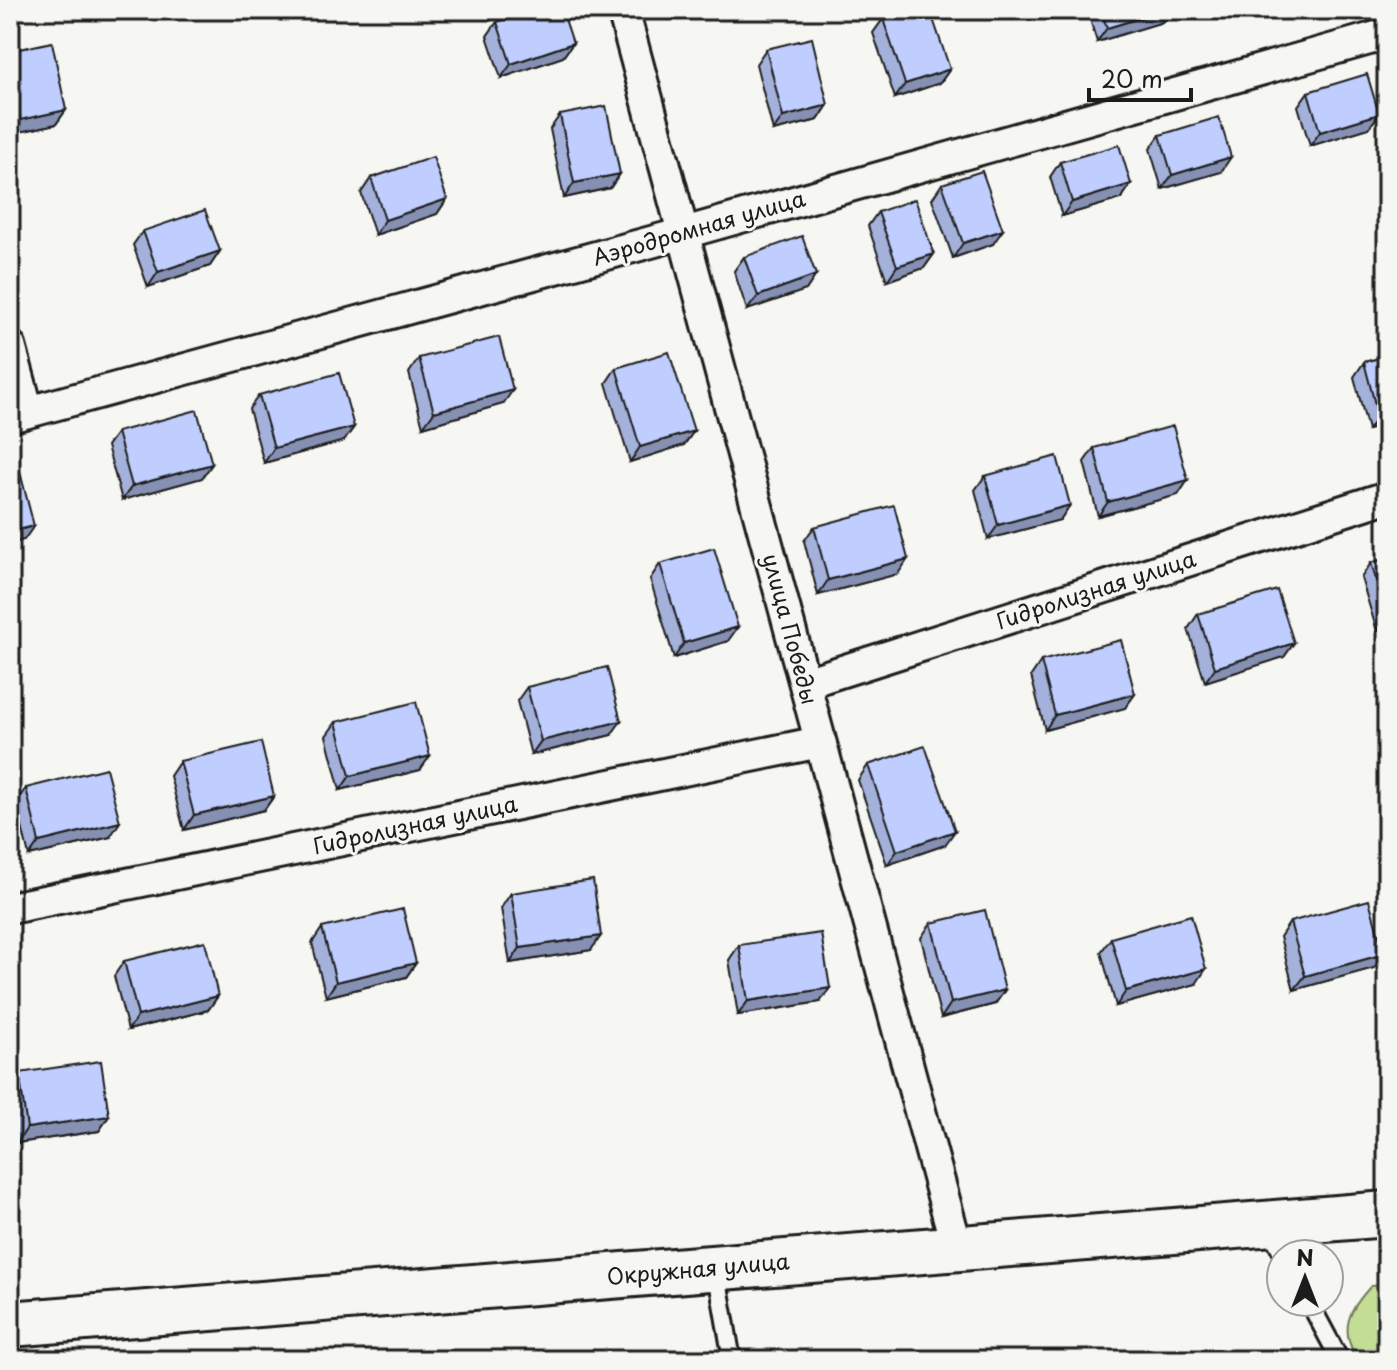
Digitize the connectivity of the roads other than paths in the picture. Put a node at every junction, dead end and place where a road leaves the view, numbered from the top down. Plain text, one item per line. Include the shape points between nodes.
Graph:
1 (623, 10) edge
2 (1387, 34) edge
3 (684, 233) junction
4 (10, 346) edge
5 (19, 414) edge
6 (1387, 497) edge
7 (805, 683) junction
8 (820, 742) junction
9 (10, 908) edge
10 (1387, 1214) edge
11 (1279, 1238) edge
12 (1265, 1239) edge
13 (957, 1248) junction
14 (716, 1268) junction
15 (1318, 1318) edge
16 (10, 1324) edge
17 (732, 1360) edge
18 (1340, 1360) edge

1 - 3 street, улица Победы
2 - 3 street, Аэродромная улица
3 - 5 street, Аэродромная улица
3 - 7 street, улица Победы
4 - 5 street
6 - 7 street, Гидролизная улица
7 - 8 street, улица Победы
8 - 9 street, Гидролизная улица
8 - 13 street, улица Победы
10 - 11 main road, Окружная улица
12 - 13 main road, Окружная улица
13 - 14 main road, Окружная улица
14 - 16 main road, Окружная улица
14 - 17 lane
15 - 18 lane

